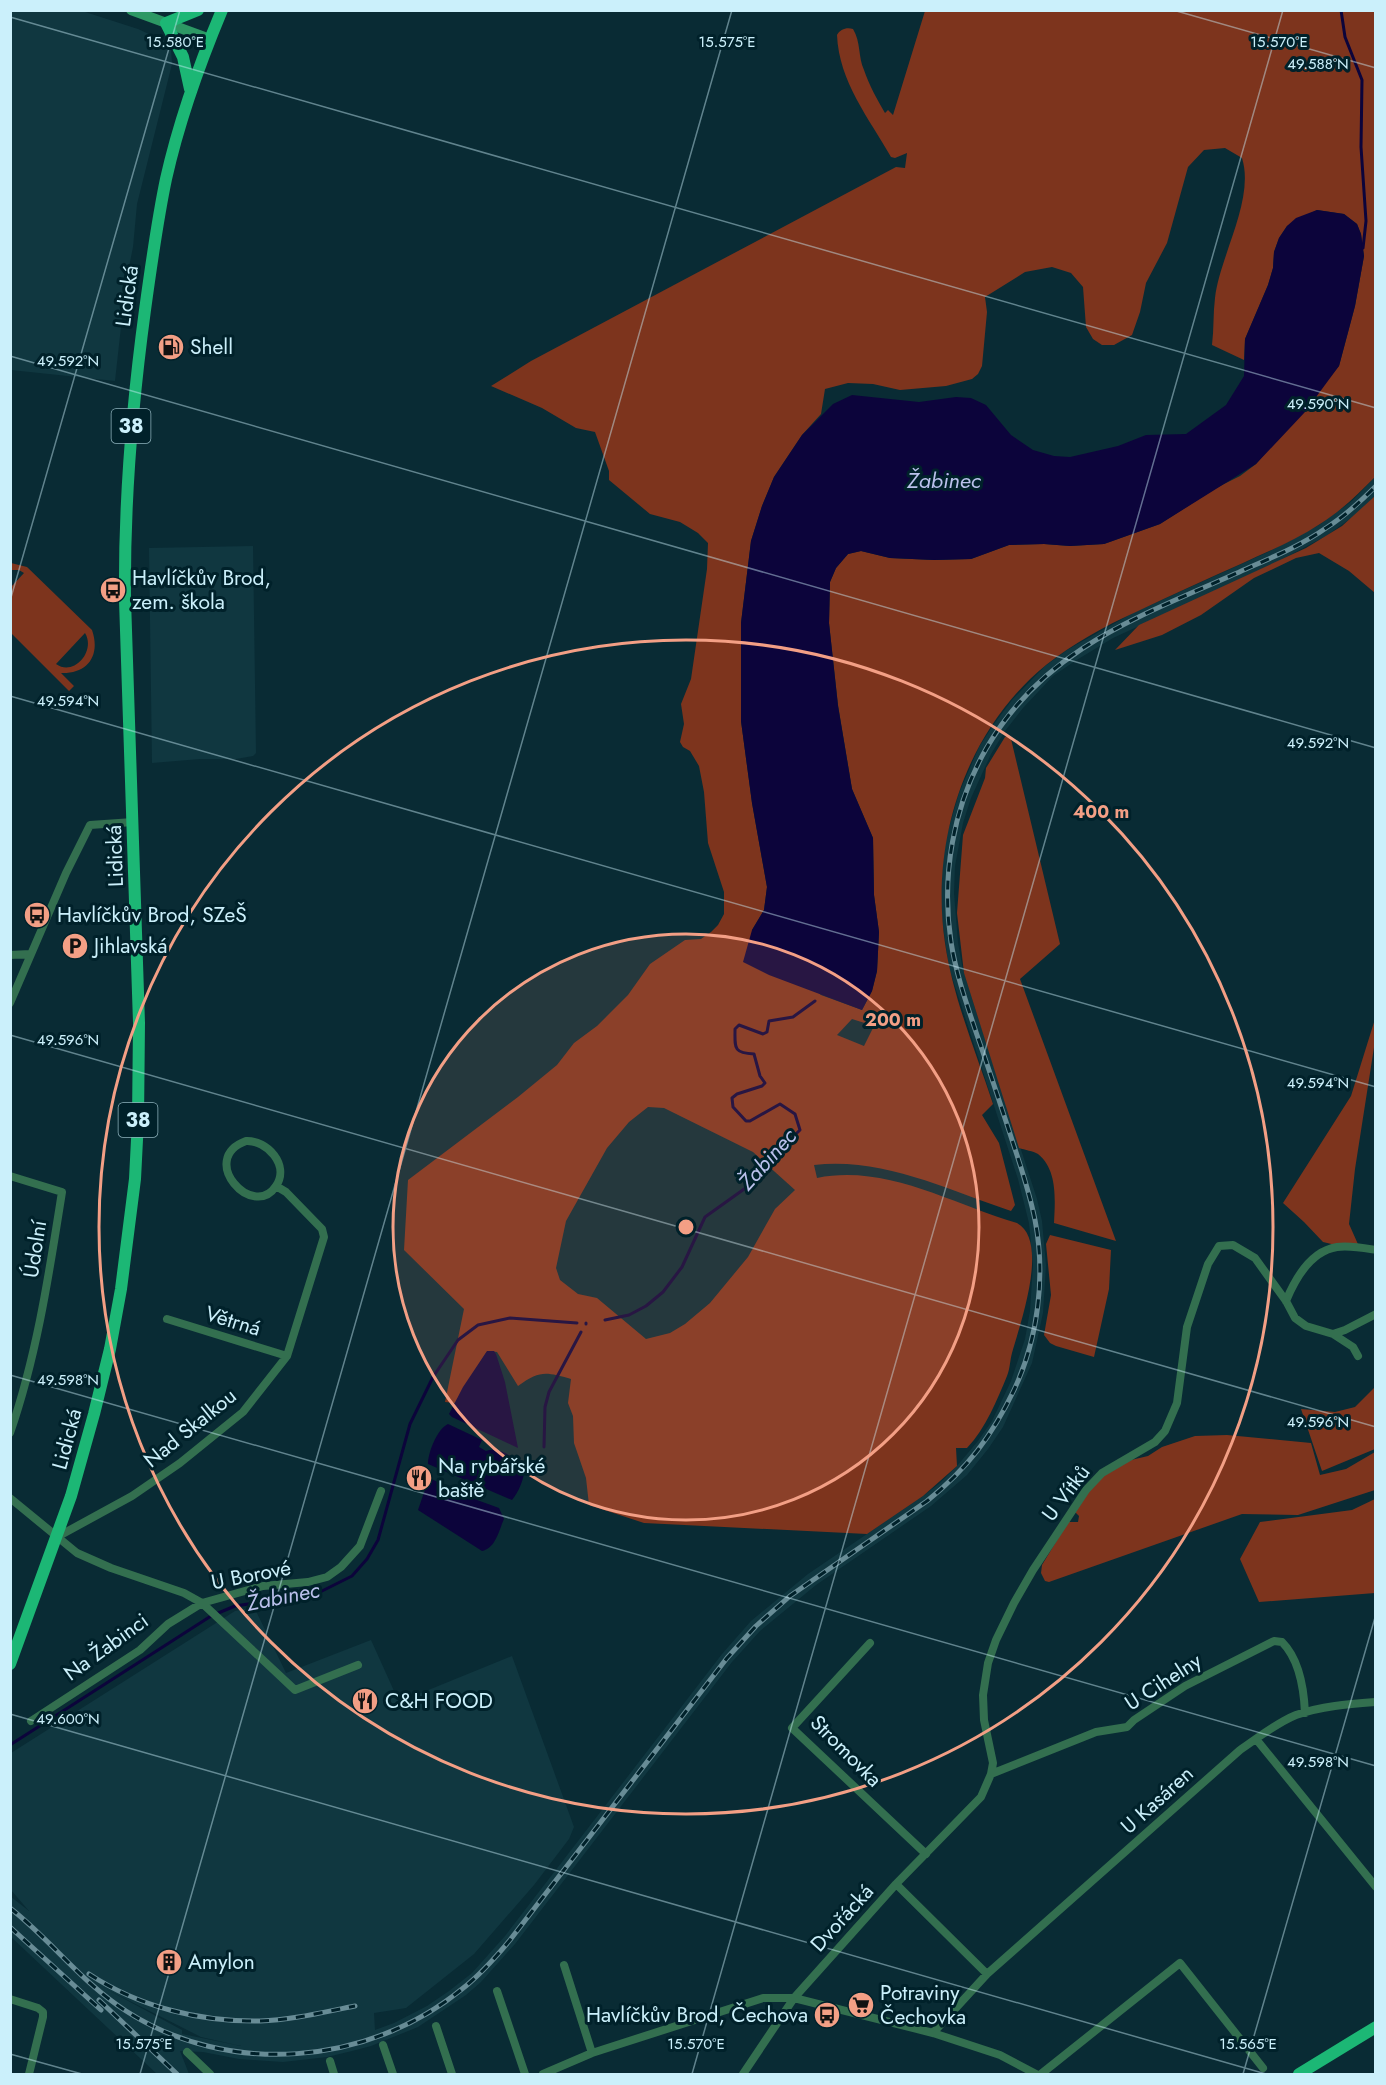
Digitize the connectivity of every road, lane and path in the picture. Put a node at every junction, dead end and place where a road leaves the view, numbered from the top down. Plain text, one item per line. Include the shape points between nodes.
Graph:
1 (131, 10) edge
2 (198, 10) edge
3 (222, 10) edge
4 (166, 23) junction
5 (210, 39) junction
6 (190, 93) junction
7 (133, 822) junction
8 (30, 954) junction
9 (10, 955) edge
10 (10, 1002) edge
11 (10, 1176) edge
12 (276, 1186) junction
13 (1376, 1250) edge
14 (1286, 1301) junction
15 (1376, 1314) edge
16 (167, 1319) dead end
17 (1333, 1334) junction
18 (287, 1356) junction
19 (1358, 1356) dead end
20 (10, 1433) edge
21 (381, 1491) dead end
22 (10, 1498) edge
23 (57, 1537) junction
24 (202, 1603) junction
25 (870, 1643) dead end
26 (10, 1664) edge
27 (358, 1665) dead end
28 (1376, 1702) edge
29 (1305, 1713) junction
30 (31, 1721) dead end
31 (1256, 1739) junction
32 (991, 1774) junction
33 (981, 1797) joint
34 (926, 1854) junction
35 (896, 1884) junction
36 (1376, 1887) edge
37 (564, 1965) dead end
38 (987, 1974) junction
39 (497, 1991) dead end
40 (794, 1998) junction
41 (10, 2000) edge
42 (436, 2026) dead end
43 (1376, 2027) edge
44 (933, 2032) junction
45 (383, 2045) dead end
46 (187, 2052) dead end
47 (592, 2053) junction
48 (330, 2061) dead end
49 (1263, 2068) dead end
50 (28, 2074) edge
51 (210, 2074) edge
52 (334, 2074) edge
53 (393, 2074) edge
54 (452, 2074) edge
55 (525, 2074) edge
56 (543, 2074) edge
57 (743, 2074) edge
58 (1036, 2074) edge
59 (1041, 2074) edge
60 (1299, 2074) edge

1 - 4 street
2 - 4 main road
3 - 5 main road, 38
4 - 5 street
4 - 6 main road via 183,57
5 - 6 main road, Lidická / 38
6 - 7 main road, Lidická / 38 via 166,178 132,410 124,600
7 - 8 street via 90,825
7 - 23 main road, Lidická / 38 via 140,1057 133,1191 110,1349
8 - 9 street
8 - 10 street
11 - 20 street, Údolní via 62,1192 45,1300 23,1398
12 - 12 street via 258,1196 250,1196 236,1186 226,1163 232,1149 254,1141 268,1148 278,1163 280,1178
12 - 18 street, Nad Skalkou via 322,1229 324,1237
13 - 14 street via 1338,1247 1320,1252 1298,1276
14 - 17 street via 1301,1323
14 - 32 street, U Vítků via 1255,1258 1233,1245 1219,1246 1208,1264 1187,1327 1177,1403 1165,1431 1155,1442 1102,1473 1086,1490 1033,1570 996,1640 982,1695 993,1763
15 - 17 street
16 - 18 street, Větrná
17 - 19 street via 1353,1347
18 - 23 street, Nad Skalkou via 243,1412 180,1463 132,1496
21 - 24 street, U Borové via 360,1546 327,1577 263,1586
22 - 23 street, U Borové
23 - 24 street, U Borové via 77,1554
23 - 26 main road, Lidická / 38
24 - 27 street via 295,1690
24 - 30 street, Na Žabinci via 168,1624 140,1650
25 - 34 street, Stromovka via 792,1728
28 - 29 street, U Kasáren
29 - 31 street, U Kasáren
29 - 32 street, U Cihelny via 1302,1683 1291,1656 1282,1642 1274,1641 1185,1686 1127,1727 1096,1732
31 - 36 street
31 - 38 street, U Kasáren
32 - 33 street, U Vítků
33 - 34 street, Dvořácká
34 - 35 street, Dvořácká
35 - 38 street
35 - 40 street, Dvořácká
37 - 47 street
38 - 44 street, U Kasáren
39 - 55 street
40 - 44 street
40 - 47 street via 763,1998
40 - 57 street, Dvořácká
41 - 50 street via 43,2012
42 - 54 street
43 - 60 main road
44 - 58 street via 1000,2055
45 - 53 street
46 - 51 street
47 - 56 street
48 - 52 street
49 - 59 street via 1180,1963

